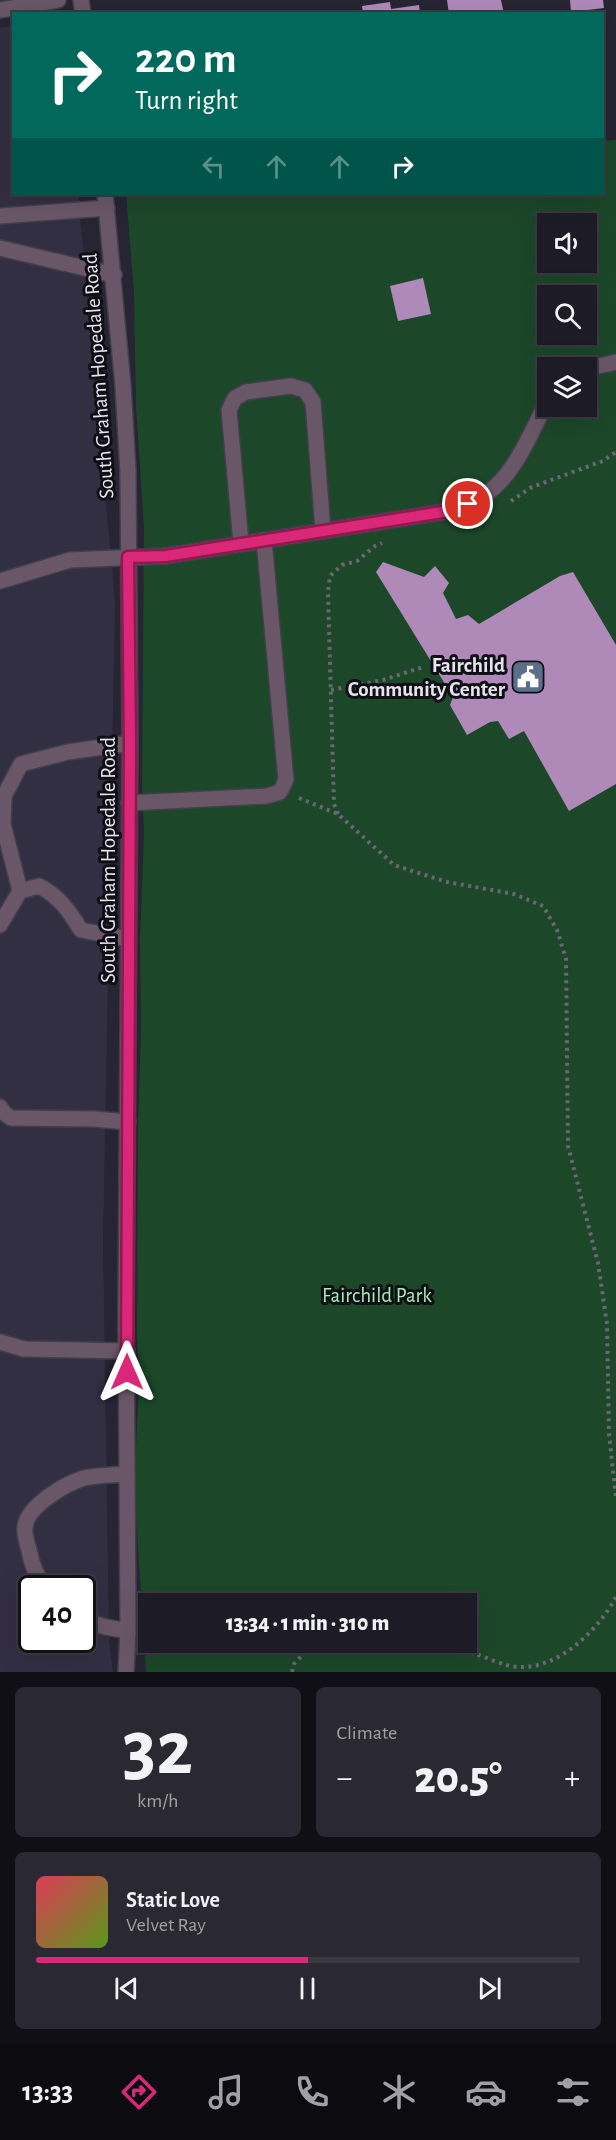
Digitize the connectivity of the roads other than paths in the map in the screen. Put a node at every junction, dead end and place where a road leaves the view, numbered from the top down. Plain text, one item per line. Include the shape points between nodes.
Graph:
1 (58, 0) edge
2 (0, 10) edge
3 (106, 201) edge
4 (0, 216) edge
5 (0, 248) edge
6 (114, 275) junction
7 (616, 362) edge
8 (597, 366) edge
9 (538, 417) edge
10 (323, 531) junction
11 (264, 540) junction
12 (241, 543) junction
13 (128, 557) junction
14 (0, 581) edge
15 (130, 743) junction
16 (129, 803) junction
17 (20, 891) junction
18 (0, 925) edge
19 (128, 939) junction
20 (0, 1107) edge
21 (128, 1122) junction
22 (0, 1342) edge
23 (127, 1351) junction
24 (126, 1474) junction
25 (37, 1575) edge
26 (96, 1624) edge
27 (128, 1631) junction
28 (126, 1672) edge

1 - 2 street
3 - 4 street
3 - 6 street, South Graham Hopedale Road
5 - 6 street
6 - 13 street, South Graham Hopedale Road via 128,471
7 - 8 street
9 - 10 street via 510,471 482,497 455,510
10 - 11 street
10 - 12 street via 313,402 304,390 291,386 246,392 235,398 229,410
11 - 12 street
11 - 16 street via 286,780 280,792 267,796
12 - 13 street via 166,556
13 - 14 street via 70,560
13 - 15 street, South Graham Hopedale Road
15 - 16 street, South Graham Hopedale Road
15 - 17 street via 21,764 4,796 3,824
16 - 19 street, South Graham Hopedale Road
17 - 18 street
17 - 19 street via 39,886 66,906 81,930
19 - 21 street, South Graham Hopedale Road
20 - 21 street via 11,1118
21 - 23 street, South Graham Hopedale Road
22 - 23 street via 24,1349
23 - 24 street, South Graham Hopedale Road
24 - 25 street via 85,1478 63,1486 34,1509 24,1534
24 - 27 street, South Graham Hopedale Road
26 - 27 street
27 - 28 street, South Graham Hopedale Road

